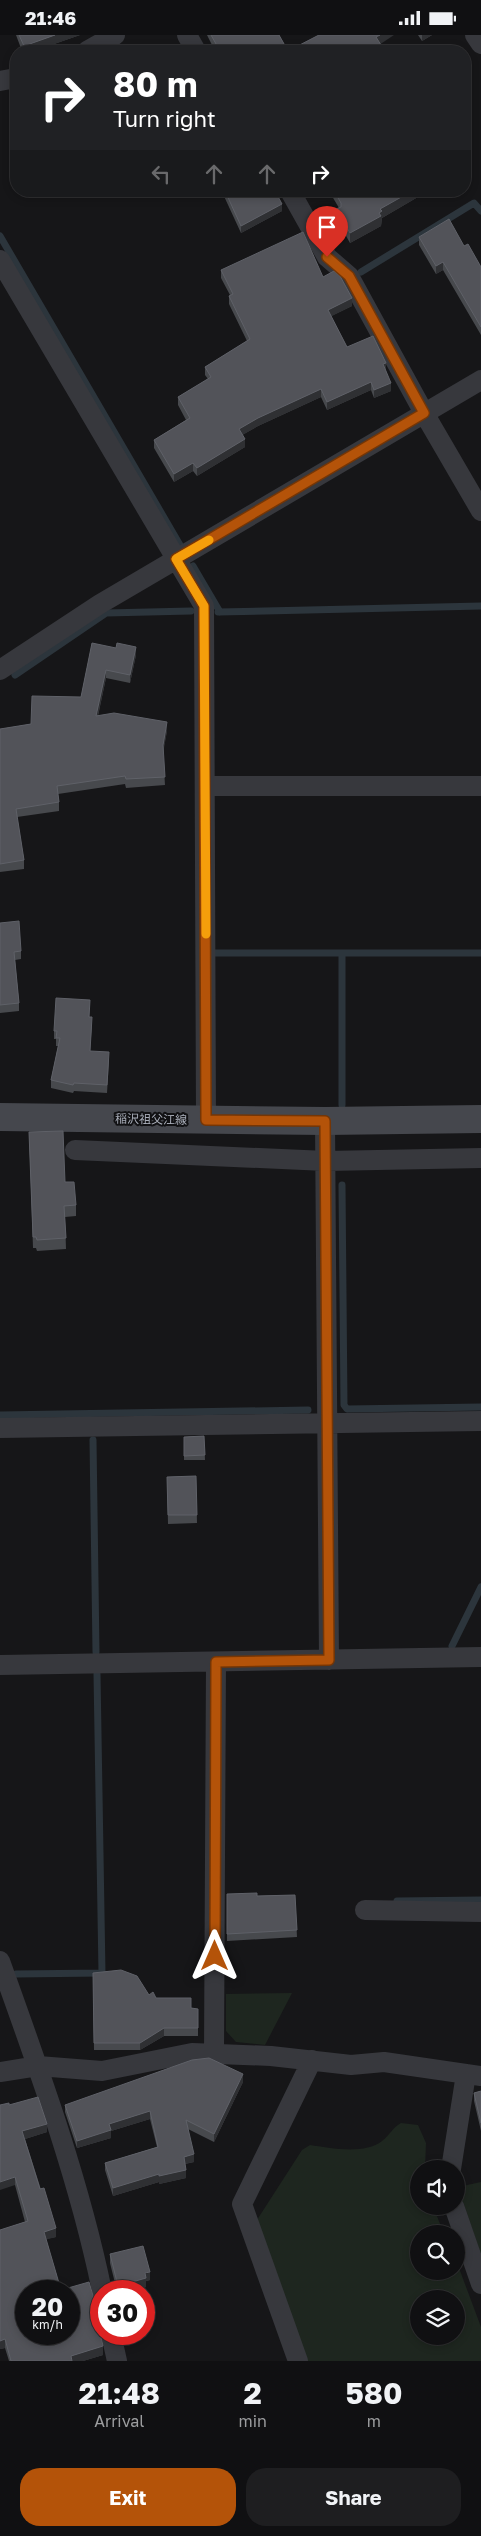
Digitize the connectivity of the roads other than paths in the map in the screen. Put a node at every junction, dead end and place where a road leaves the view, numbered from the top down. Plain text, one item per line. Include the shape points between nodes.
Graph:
1 (115, 35) edge
2 (474, 35) edge
3 (481, 44) edge
4 (98, 45) edge
5 (293, 197) edge
6 (0, 260) edge
7 (481, 380) edge
8 (424, 413) junction
9 (481, 511) edge
10 (176, 559) junction
11 (0, 670) edge
12 (481, 785) edge
13 (205, 786) junction
14 (0, 1117) edge
15 (481, 1119) edge
16 (206, 1120) junction
17 (325, 1121) junction
18 (75, 1150) dead end
19 (481, 1158) edge
20 (326, 1161) junction
21 (481, 1421) edge
22 (327, 1423) junction
23 (0, 1428) edge
24 (481, 1657) edge
25 (329, 1660) junction
26 (216, 1662) junction
27 (0, 1665) edge
28 (365, 1911) dead end
29 (481, 1912) edge
30 (0, 1961) edge
31 (214, 2054) junction
32 (312, 2060) junction
33 (38, 2066) junction
34 (0, 2072) edge
35 (473, 2075) edge
36 (453, 2160) edge
37 (457, 2215) edge
38 (100, 2280) edge
39 (481, 2284) edge
40 (114, 2345) edge
41 (117, 2361) edge
42 (298, 2361) edge

1 - 4 street
2 - 3 street
5 - 8 street via 327,257 349,276
6 - 10 street
7 - 8 street
8 - 9 street
8 - 10 street
10 - 11 street
10 - 13 street via 204,606
12 - 13 street
13 - 16 street
14 - 16 main road, 稲沢祖父江線
15 - 17 main road, 稲沢祖父江線
16 - 17 main road, 稲沢祖父江線
17 - 20 street
18 - 20 street
19 - 20 street
20 - 22 street
21 - 22 street
22 - 23 street
22 - 25 street
24 - 25 street
25 - 26 street
26 - 27 street
26 - 31 street
28 - 29 street
30 - 33 street
31 - 32 street
31 - 33 street via 192,2053 102,2071
32 - 35 street via 351,2065 384,2062
32 - 42 street via 242,2204
33 - 34 street
33 - 38 street via 90,2232
35 - 36 street
37 - 39 street
40 - 41 street

